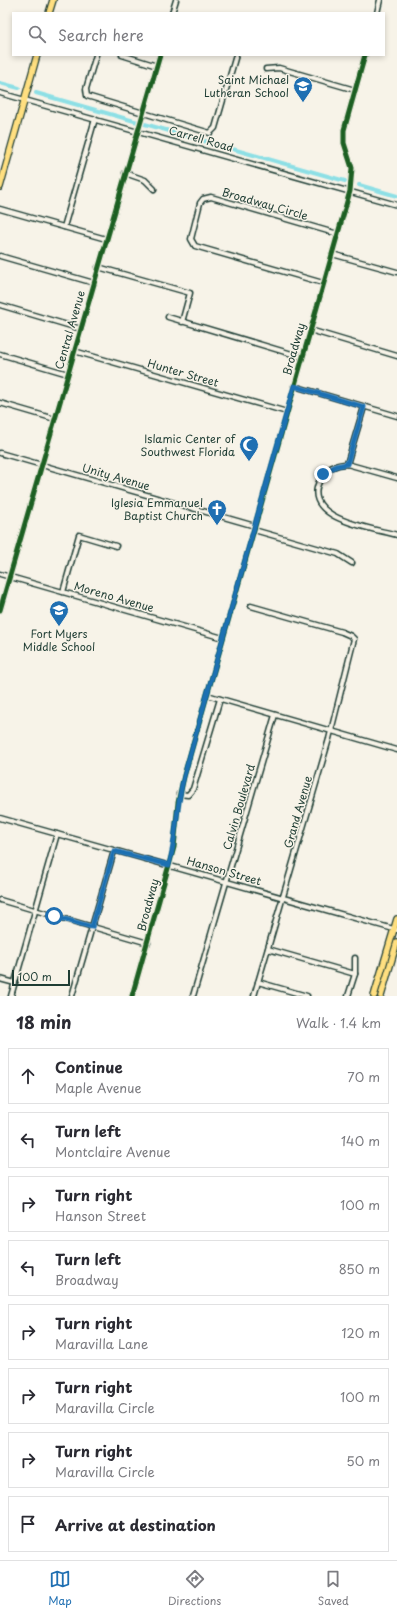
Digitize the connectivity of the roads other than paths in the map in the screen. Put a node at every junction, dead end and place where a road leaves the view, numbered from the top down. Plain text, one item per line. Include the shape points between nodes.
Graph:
1 (53, 0) edge
2 (176, 0) edge
3 (380, 0) edge
4 (49, 12) edge
5 (172, 12) edge
6 (377, 12) edge
7 (37, 56) edge
8 (96, 56) edge
9 (125, 56) edge
10 (160, 56) edge
11 (236, 56) edge
12 (365, 56) edge
13 (157, 66) junction
14 (266, 69) dead end
15 (355, 90) junction
16 (0, 93) edge
17 (24, 100) junction
18 (142, 115) junction
19 (95, 119) junction
20 (138, 129) junction
21 (125, 173) junction
22 (0, 187) edge
23 (154, 189) dead end
24 (350, 191) junction
25 (397, 204) edge
26 (0, 209) edge
27 (64, 227) junction
28 (338, 234) junction
29 (106, 239) junction
30 (332, 254) junction
31 (0, 256) edge
32 (98, 267) junction
33 (397, 272) edge
34 (94, 283) junction
35 (323, 283) junction
36 (0, 306) edge
37 (168, 317) dead end
38 (182, 322) junction
39 (81, 329) junction
40 (310, 330) junction
41 (74, 352) junction
42 (0, 354) edge
43 (302, 356) junction
44 (397, 356) edge
45 (68, 374) junction
46 (294, 386) junction
47 (0, 403) edge
48 (364, 407) junction
49 (287, 412) junction
50 (397, 416) edge
51 (55, 419) junction
52 (0, 453) edge
53 (347, 464) junction
54 (42, 465) junction
55 (397, 478) edge
56 (254, 528) junction
57 (397, 535) edge
58 (116, 546) dead end
59 (352, 563) dead end
60 (0, 574) edge
61 (10, 577) junction
62 (63, 592) junction
63 (251, 606) dead end
64 (0, 610) edge
65 (223, 638) junction
66 (207, 695) junction
67 (220, 699) junction
68 (275, 715) junction
69 (331, 731) junction
70 (397, 750) edge
71 (179, 794) junction
72 (0, 818) edge
73 (57, 834) junction
74 (114, 851) junction
75 (169, 865) junction
76 (227, 881) junction
77 (283, 897) junction
78 (0, 900) edge
79 (36, 911) junction
80 (397, 919) edge
81 (92, 927) junction
82 (395, 929) edge
83 (397, 942) edge
84 (148, 943) junction
85 (268, 949) junction
86 (355, 958) dead end
87 (355, 974) junction
88 (0, 978) edge
89 (258, 982) junction
90 (15, 983) junction
91 (11, 996) edge
92 (72, 996) edge
93 (132, 996) edge
94 (193, 996) edge
95 (254, 996) edge
96 (307, 996) edge
97 (348, 996) edge
98 (374, 996) edge
99 (381, 996) edge

1 - 4 main road
2 - 5 street
3 - 6 street
7 - 17 main road
8 - 18 street via 86,95
9 - 13 street
10 - 13 street, Central Avenue
11 - 18 street via 212,132
12 - 15 street, Broadway
13 - 18 street, Central Avenue
14 - 15 street via 279,68
15 - 24 street, Broadway via 344,130 344,143 352,168
16 - 17 street, Carrell Road
17 - 19 street, Carrell Road
17 - 22 main road
18 - 20 street, Central Avenue
19 - 20 street, Carrell Road
19 - 27 street
20 - 21 street, Central Avenue
20 - 24 street, Carrell Road
21 - 23 street via 145,180
21 - 29 street, Central Avenue
24 - 25 street, Carrell Road
24 - 28 street, Broadway
26 - 27 street
27 - 29 street
28 - 30 street, Broadway
28 - 35 street, Broadway Circle via 207,197 200,203 191,234 195,246
29 - 32 street, Central Avenue
30 - 33 street
30 - 35 street, Broadway
31 - 34 street
32 - 34 street, Central Avenue
32 - 38 street via 190,293
34 - 39 street, Central Avenue
35 - 40 street, Broadway
36 - 39 street
37 - 38 street
38 - 43 street
39 - 41 street, Central Avenue
40 - 43 street, Broadway
40 - 44 street
41 - 45 street, Central Avenue
41 - 49 street, Hunter Street
42 - 45 street
43 - 46 street, Broadway
45 - 51 street, Central Avenue
46 - 48 street
46 - 49 street, Broadway
47 - 51 street
48 - 50 street
48 - 53 street
49 - 56 street, Broadway
51 - 54 street, Central Avenue
52 - 54 street, Unity Avenue
53 - 55 street
53 - 57 street via 331,468 320,478 317,492 322,508 337,518
54 - 56 street, Unity Avenue
54 - 61 street, Central Avenue
56 - 59 street, Unity Avenue via 338,554
56 - 65 street, Broadway
58 - 62 street via 79,535
60 - 61 street, Moreno Avenue
61 - 62 street, Moreno Avenue
61 - 64 street, Central Avenue
62 - 65 street, Moreno Avenue
63 - 69 street, Grand Avenue via 348,634 354,639
65 - 66 street, Broadway
66 - 67 street
66 - 71 street, Broadway
67 - 68 street
67 - 71 street via 193,789 188,795
68 - 69 street
68 - 76 street, Calvin Boulevard
69 - 70 street
69 - 77 street, Grand Avenue
71 - 75 street, Broadway via 175,840
72 - 73 street, Hanson Street
73 - 74 street, Hanson Street
73 - 79 street
74 - 75 street, Hanson Street
74 - 81 street
75 - 76 street, Hanson Street
75 - 84 street, Broadway
76 - 77 street, Hanson Street
76 - 94 street, Calvin Boulevard
77 - 82 street, Hanson Street
77 - 85 street, Grand Avenue
78 - 79 street
79 - 81 street
79 - 90 street
80 - 82 main road
81 - 84 street
81 - 92 street
82 - 98 main road
83 - 99 main road
84 - 93 street, Broadway
85 - 87 street
85 - 89 street, Grand Avenue
86 - 87 street
87 - 97 street
88 - 90 street
89 - 95 street, Grand Avenue
89 - 96 street
90 - 91 street

